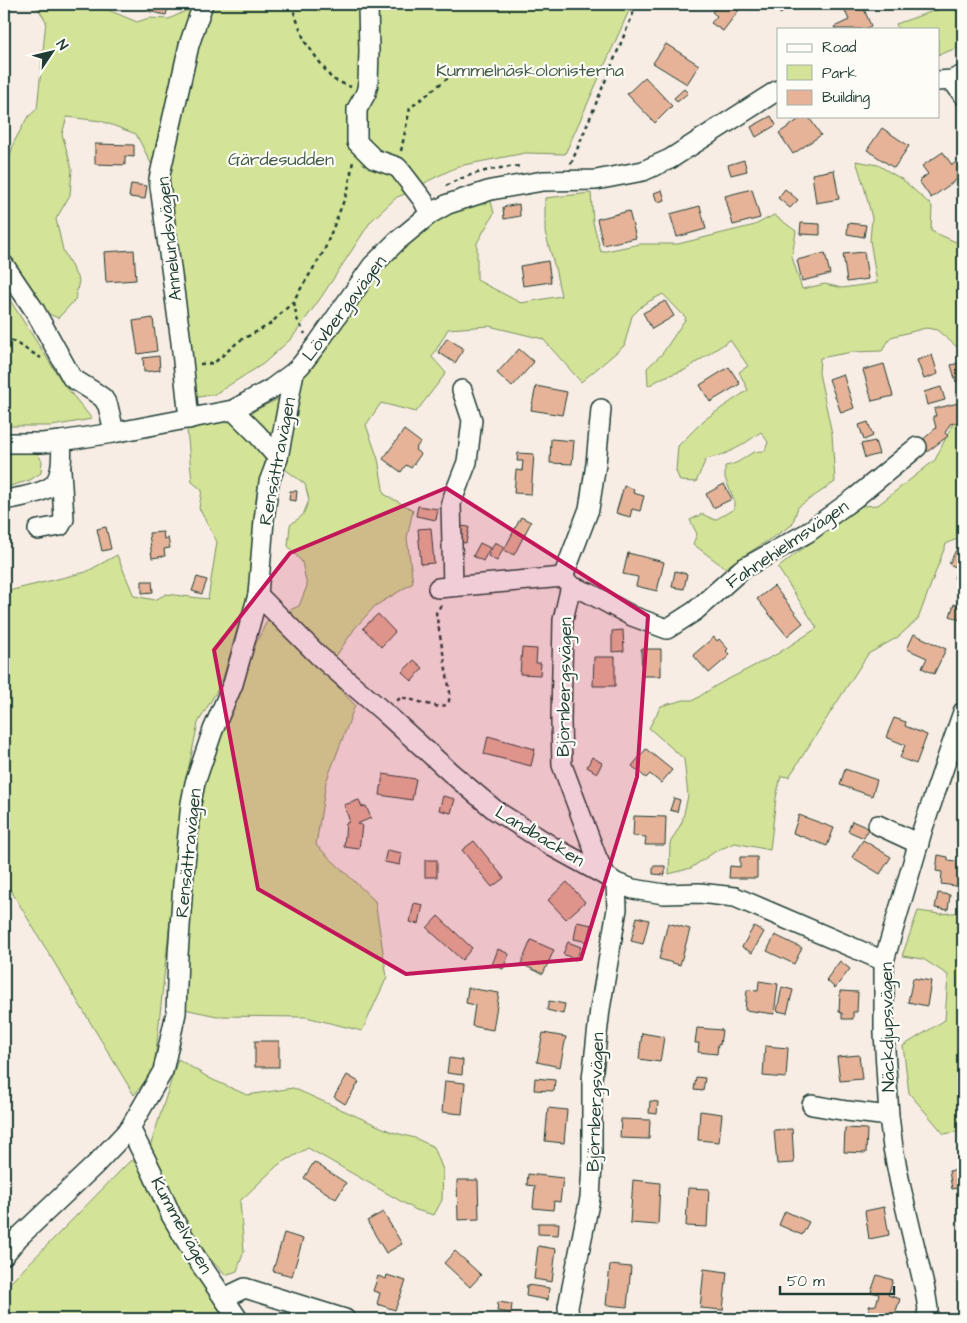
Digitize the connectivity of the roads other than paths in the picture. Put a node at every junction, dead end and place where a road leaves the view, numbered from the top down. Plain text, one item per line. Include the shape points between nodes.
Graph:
1 (203, 4) edge
2 (368, 4) edge
3 (777, 91) edge
4 (427, 207) junction
5 (4, 265) edge
6 (294, 372) junction
7 (462, 390) dead end
8 (601, 409) dead end
9 (233, 410) junction
10 (189, 419) junction
11 (113, 433) junction
12 (61, 441) junction
13 (4, 443) edge
14 (917, 447) dead end
15 (278, 458) junction
16 (61, 470) junction
17 (4, 500) edge
18 (38, 530) dead end
19 (567, 582) junction
20 (258, 595) junction
21 (963, 712) edge
22 (878, 825) dead end
23 (919, 844) junction
24 (611, 879) junction
25 (884, 961) junction
26 (812, 1105) dead end
27 (888, 1116) junction
28 (130, 1128) junction
29 (4, 1254) edge
30 (224, 1298) junction
31 (238, 1319) edge
32 (345, 1319) edge
33 (569, 1319) edge
34 (926, 1319) edge

1 - 10 street, Annelundsvägen via 188,45 159,179
2 - 4 street via 366,93 357,109 357,142 374,159 397,167
3 - 4 street, Lövbergavägen via 670,159 643,171 596,180 543,181 491,190
4 - 6 street, Lövbergavägen via 372,266
5 - 11 street via 35,311 72,378 103,398 108,406
6 - 9 street, Lövbergavägen
6 - 15 street, Rensättravägen
7 - 19 street, Fahnehielmsvägen via 472,420 466,462 451,503 445,587
8 - 19 street, Björnbergsvägen via 589,509
9 - 10 street, Lövbergavägen
9 - 15 street
10 - 11 street, Lövbergavägen
11 - 12 street, Lövbergavägen
12 - 13 street, Lövbergavägen
12 - 16 street
14 - 19 street, Fahnehielmsvägen via 812,529 742,569 695,611 667,628 632,616
15 - 20 street, Rensättravägen via 269,482
16 - 17 street via 55,483 41,492
16 - 18 street via 64,519 60,526
19 - 24 street, Björnbergsvägen via 563,620 562,765 597,858
20 - 24 street, Landbacken via 319,656 495,810
20 - 28 street, Rensättravägen via 233,684 213,730 190,803 176,1013 163,1071
21 - 23 street, Näckdjupsvägen
22 - 23 street
23 - 25 street, Näckdjupsvägen
24 - 25 street, Landbacken via 633,889 664,894 735,897
24 - 33 street, Björnbergsvägen via 617,909 592,1079 590,1198 568,1308
25 - 27 street, Näckdjupsvägen
26 - 27 street
27 - 34 street, Näckdjupsvägen via 925,1290
28 - 29 street, Rensättravägen
28 - 30 street, Kummelvägen via 172,1215
30 - 31 street, Kummelvägen
30 - 32 street via 245,1288

